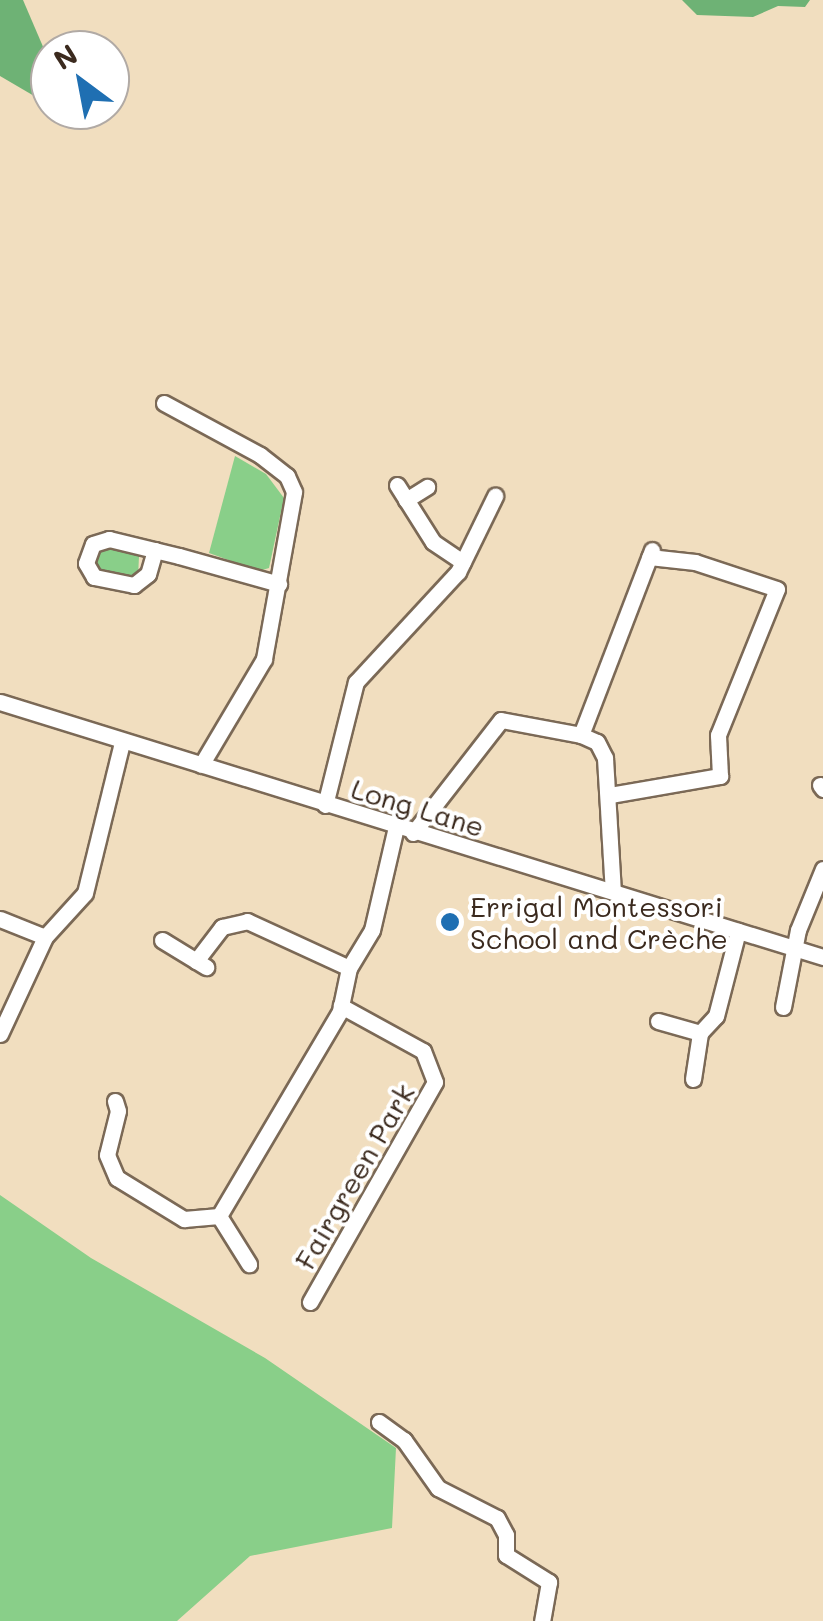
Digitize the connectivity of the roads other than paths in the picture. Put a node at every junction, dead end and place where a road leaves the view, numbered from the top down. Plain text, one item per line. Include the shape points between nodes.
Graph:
1 (164, 403) dead end
2 (397, 484) dead end
3 (426, 487) dead end
4 (496, 496) dead end
5 (406, 500) junction
6 (155, 550) dead end
7 (463, 562) junction
8 (278, 584) junction
9 (0, 702) edge
10 (581, 735) junction
11 (122, 742) junction
12 (201, 765) junction
13 (610, 795) junction
14 (326, 805) junction
15 (396, 828) junction
16 (413, 832) junction
17 (823, 870) edge
18 (613, 892) junction
19 (0, 919) edge
20 (738, 931) junction
21 (45, 937) junction
22 (162, 940) dead end
23 (793, 948) junction
24 (823, 957) edge
25 (349, 968) junction
26 (341, 1006) junction
27 (783, 1007) dead end
28 (658, 1022) dead end
29 (700, 1033) junction
30 (0, 1034) edge
31 (694, 1079) dead end
32 (114, 1101) dead end
33 (219, 1216) junction
34 (249, 1264) dead end
35 (310, 1302) dead end
36 (379, 1422) dead end
37 (542, 1621) edge

1 - 8 street via 287,476 294,504
2 - 5 street
3 - 5 street
4 - 7 street
5 - 7 street via 433,542
6 - 8 street
7 - 14 street via 428,609 362,670
8 - 12 street via 260,667
9 - 11 street, Long Lane
10 - 13 street via 604,751
10 - 13 street via 650,554 777,589 718,736 722,781
10 - 16 street via 502,720
11 - 12 street, Long Lane
11 - 21 street via 85,894
12 - 14 street, Long Lane
13 - 18 street
14 - 15 street, Long Lane
15 - 16 street, Long Lane
15 - 25 street via 372,930
16 - 18 street, Long Lane
17 - 23 street
18 - 20 street, Long Lane
19 - 21 street
20 - 23 street, Long Lane
20 - 29 street via 716,1016
21 - 30 street
22 - 25 street via 201,964 222,927 247,921
23 - 24 street, Long Lane
23 - 27 street
25 - 26 street
26 - 33 street
26 - 35 street, Fairgreen Park via 424,1051 435,1082
28 - 29 street
29 - 31 street
32 - 33 street via 118,1111 107,1155 117,1178 184,1219
33 - 34 street, Fairgreen Park
36 - 37 street via 404,1440 438,1488 497,1518 506,1554 549,1582

